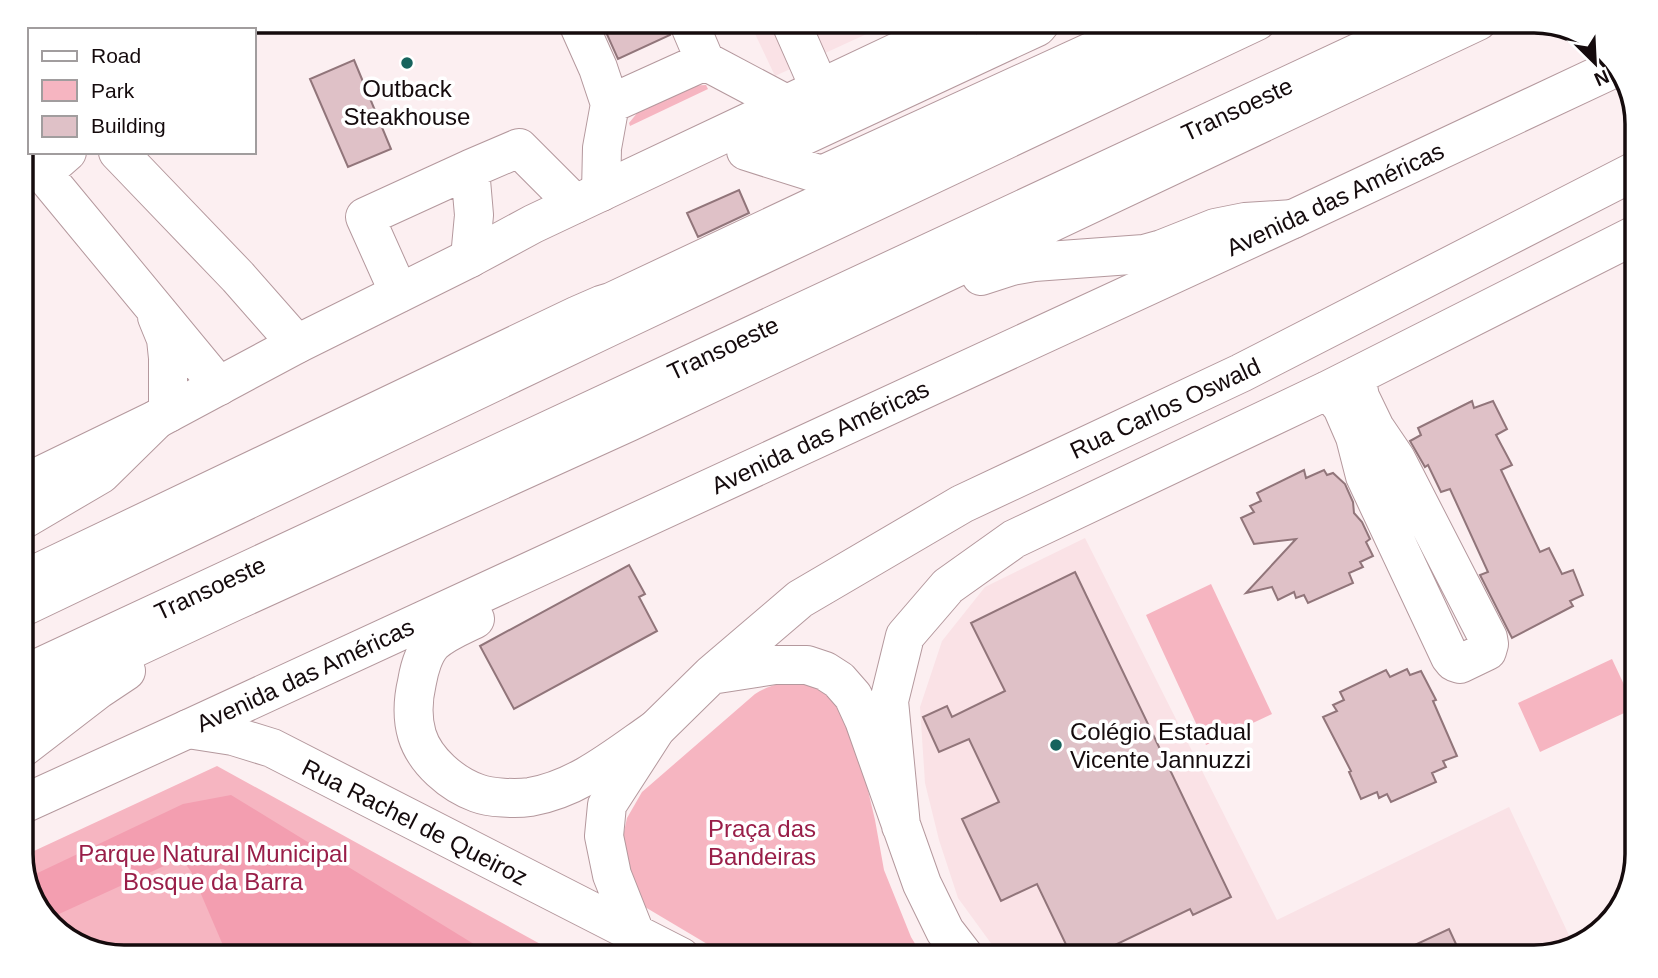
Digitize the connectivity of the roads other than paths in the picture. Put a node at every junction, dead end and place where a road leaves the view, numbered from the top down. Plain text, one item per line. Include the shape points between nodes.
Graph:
1 (582, 33) edge
2 (693, 33) edge
3 (798, 33) edge
4 (937, 33) edge
5 (1024, 33) edge
6 (1132, 33) edge
7 (1184, 33) edge
8 (1232, 33) edge
9 (1391, 33) edge
10 (1453, 33) edge
11 (705, 61) junction
12 (1607, 72) edge
13 (803, 96) junction
14 (610, 104) junction
15 (703, 144) junction
16 (746, 151) junction
17 (120, 154) edge
18 (44, 159) edge
19 (470, 169) junction
20 (1625, 176) edge
21 (588, 198) junction
22 (1293, 219) junction
23 (1625, 240) edge
24 (470, 258) junction
25 (399, 293) junction
26 (881, 304) junction
27 (152, 305) junction
28 (297, 344) junction
29 (1342, 383) junction
30 (219, 386) junction
31 (163, 416) junction
32 (33, 479) edge
33 (33, 515) edge
34 (33, 574) edge
35 (515, 577) junction
36 (233, 601) junction
37 (33, 602) edge
38 (33, 670) edge
39 (711, 675) junction
40 (33, 695) edge
41 (188, 729) junction
42 (656, 729) junction
43 (33, 741) edge
44 (33, 799) edge
45 (901, 826) junction
46 (635, 933) junction
47 (658, 945) edge
48 (951, 945) edge

1 - 14 main road
2 - 11 main road
3 - 13 main road
4 - 13 main road
5 - 16 main road via 786,144
6 - 16 main road via 822,175
7 - 34 main road
8 - 37 main road
9 - 38 main road, Transoeste
10 - 26 main road
11 - 13 main road
11 - 14 main road
12 - 22 main road, Avenida das Américas
13 - 15 main road
14 - 21 main road
15 - 16 main road
15 - 21 main road
17 - 28 main road
18 - 27 main road
19 - 21 main road via 519,148
19 - 24 main road via 474,215
19 - 25 main road via 365,217
20 - 39 main road, Rua Carlos Oswald via 1241,373 962,504 800,599
21 - 24 main road
22 - 26 main road via 1215,228 1144,254 1012,266
22 - 35 main road, Avenida das Américas
23 - 29 main road
24 - 25 main road
25 - 28 main road
26 - 36 main road
27 - 30 main road
27 - 31 main road via 166,339
28 - 30 main road
29 - 29 main road via 1342,407 1365,476 1450,657 1460,664 1487,651 1488,638 1396,459 1360,397
29 - 45 main road via 1014,539 948,586 905,636 889,701
30 - 31 main road
31 - 32 main road
31 - 33 main road via 100,474
35 - 41 main road, Avenida das Américas
35 - 42 main road via 489,613 432,644 419,670 414,716 427,755 457,783 479,794 529,797 563,788
36 - 40 main road
36 - 43 main road via 99,689
39 - 42 main road
39 - 45 main road via 791,664 825,671 839,680 864,720
41 - 44 main road, Avenida das Américas
41 - 46 main road, Rua Rachel de Queiroz via 272,748
42 - 46 main road via 607,805 604,836 612,875
45 - 48 main road
46 - 47 main road, Rua Rachel de Queiroz

